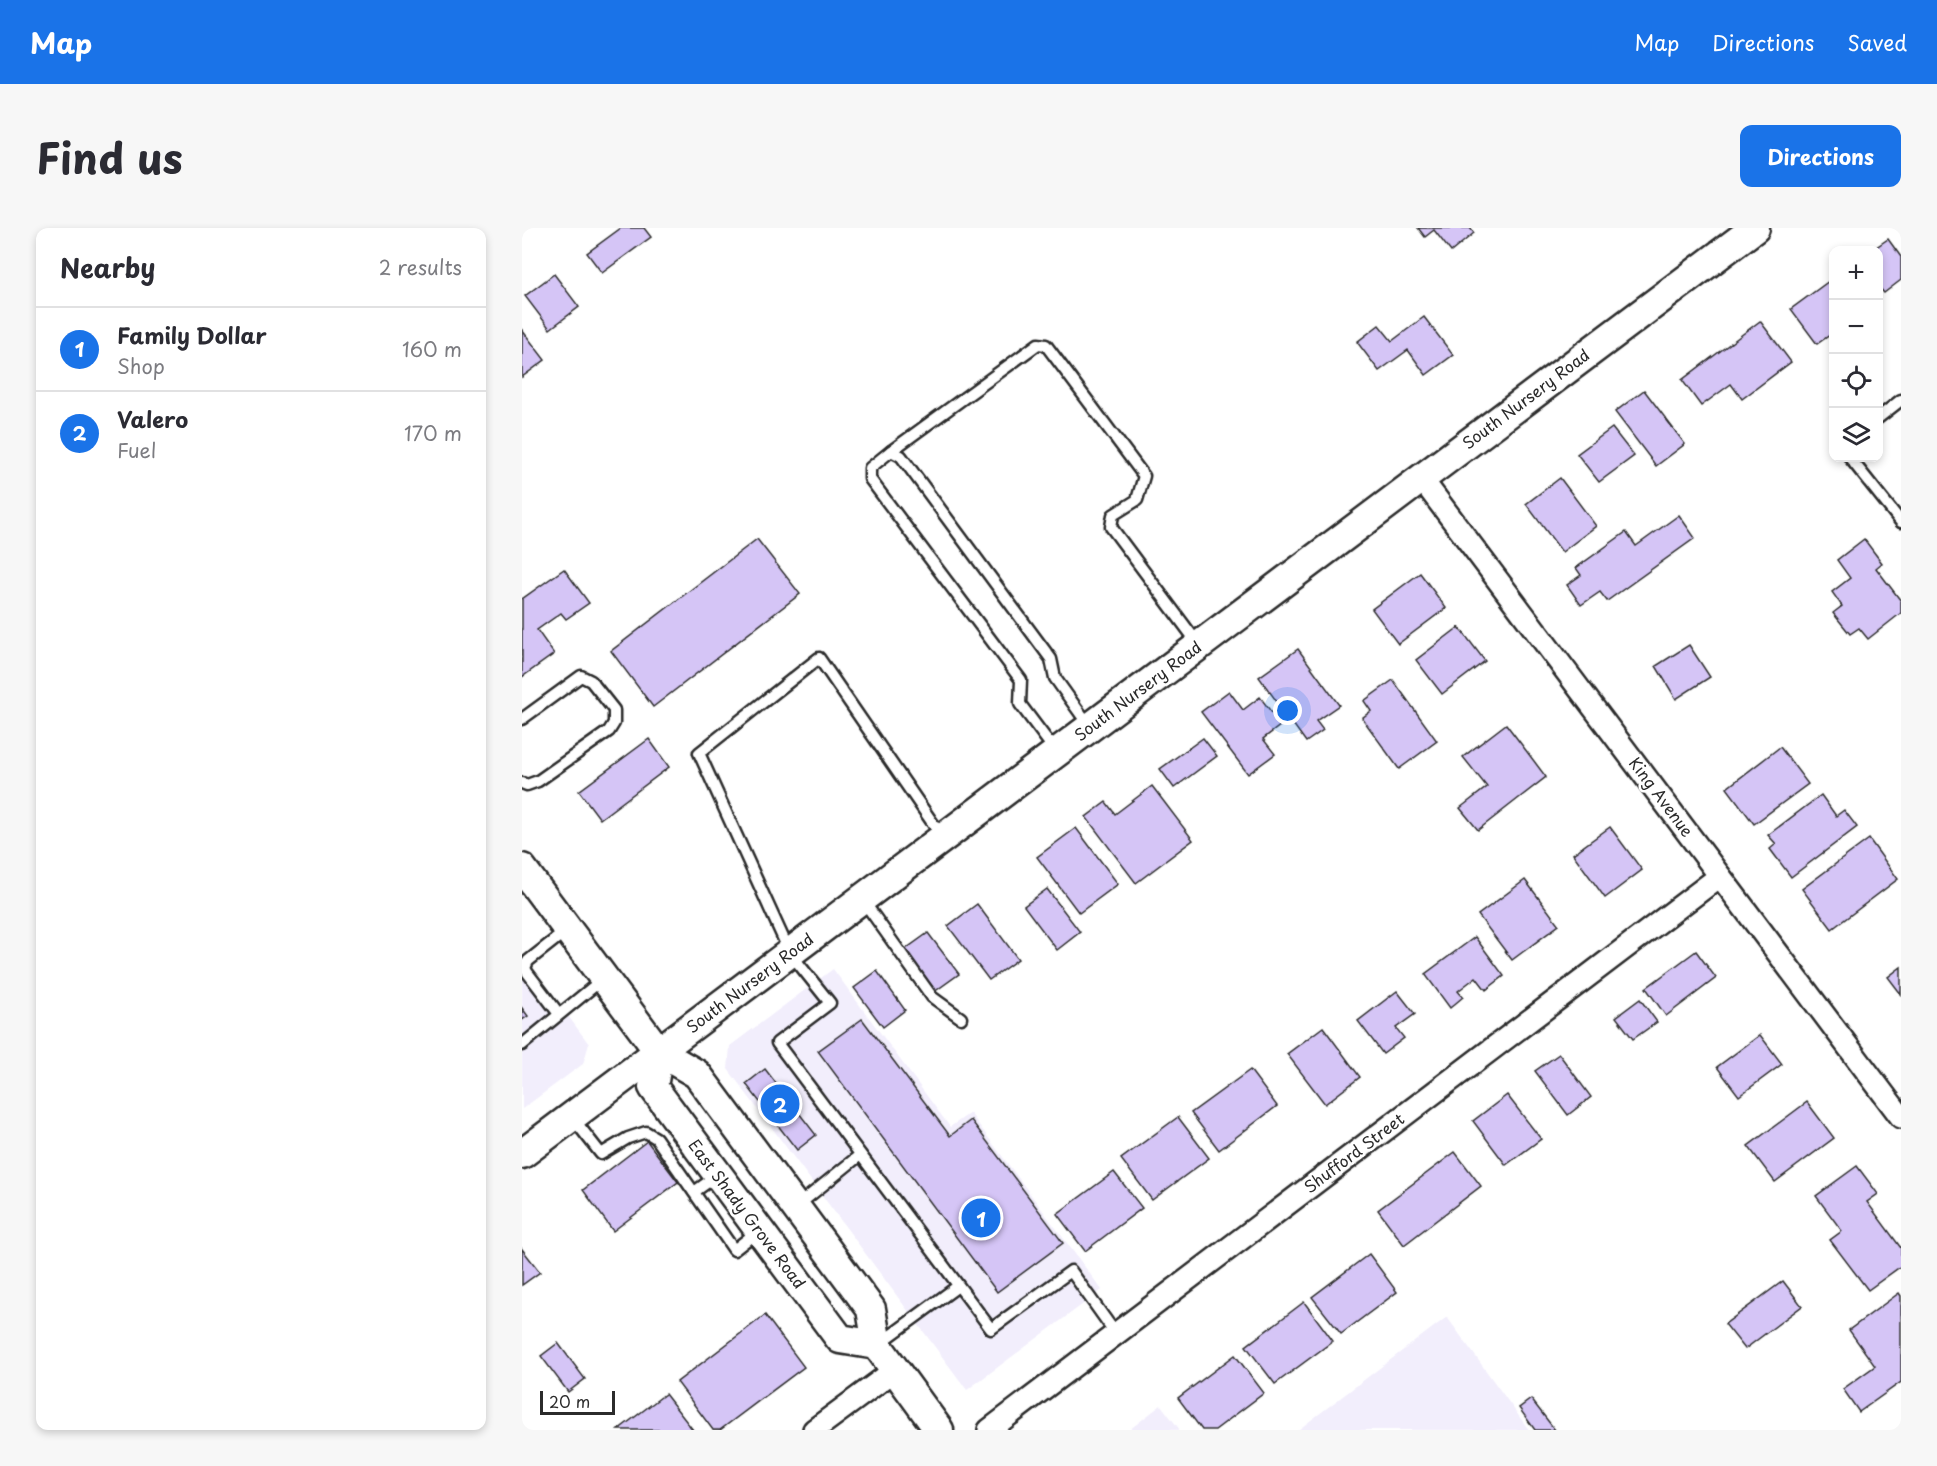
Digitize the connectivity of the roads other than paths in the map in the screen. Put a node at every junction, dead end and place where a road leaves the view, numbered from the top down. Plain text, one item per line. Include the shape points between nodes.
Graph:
1 (1746, 230) edge
2 (1900, 403) edge
3 (1883, 415) edge
4 (891, 451) junction
5 (1853, 462) edge
6 (1421, 478) junction
7 (1901, 522) edge
8 (1199, 645) junction
9 (522, 719) edge
10 (1090, 727) junction
11 (1056, 752) junction
12 (522, 783) edge
13 (943, 838) junction
14 (522, 868) edge
15 (1720, 876) junction
16 (862, 899) junction
17 (567, 929) junction
18 (790, 953) junction
19 (604, 978) junction
20 (559, 1014) junction
21 (961, 1018) dead end
22 (522, 1045) edge
23 (659, 1052) junction
24 (572, 1116) junction
25 (1901, 1117) edge
26 (522, 1154) edge
27 (860, 1155) junction
28 (718, 1175) junction
29 (694, 1192) junction
30 (795, 1207) junction
31 (759, 1231) junction
32 (958, 1286) junction
33 (1116, 1334) junction
34 (877, 1345) junction
35 (895, 1370) junction
36 (814, 1430) edge
37 (939, 1430) edge
38 (988, 1430) edge

1 - 6 street, South Nursery Road
2 - 3 lane
4 - 8 lane via 1038,344 1046,345 1144,476 1137,500 1113,515 1111,527
4 - 10 lane via 901,456 1051,658 1055,678
4 - 11 lane via 870,468 870,478 1021,680 1020,704
5 - 7 lane
6 - 8 street, South Nursery Road
6 - 15 street, King Avenue
8 - 10 street, South Nursery Road
9 - 12 lane via 581,676 591,681 614,710 614,723 609,730 538,781
10 - 11 street, South Nursery Road
11 - 13 street, South Nursery Road
13 - 16 street, South Nursery Road
13 - 18 lane via 819,658 699,753
14 - 17 street
15 - 25 street, King Avenue
15 - 33 street, Shufford Street
16 - 18 street, South Nursery Road
16 - 21 lane via 932,997
17 - 19 street
17 - 20 lane via 525,968
18 - 23 street, South Nursery Road
18 - 27 lane via 830,1003 777,1043
19 - 20 lane
19 - 23 street
20 - 22 lane
23 - 24 street, South Nursery Road
23 - 28 street, East Shady Grove Road via 653,1088
23 - 30 street via 697,1074
24 - 26 street, South Nursery Road
24 - 29 lane via 601,1154 646,1132 656,1138
27 - 30 lane
27 - 32 lane
28 - 29 lane
28 - 31 street, East Shady Grove Road
29 - 31 lane via 734,1250
30 - 34 street via 871,1309
31 - 34 street, East Shady Grove Road via 840,1339
32 - 33 lane via 991,1329 1071,1271
32 - 34 lane
33 - 38 street, Shufford Street
34 - 35 street
35 - 36 street
35 - 37 street

